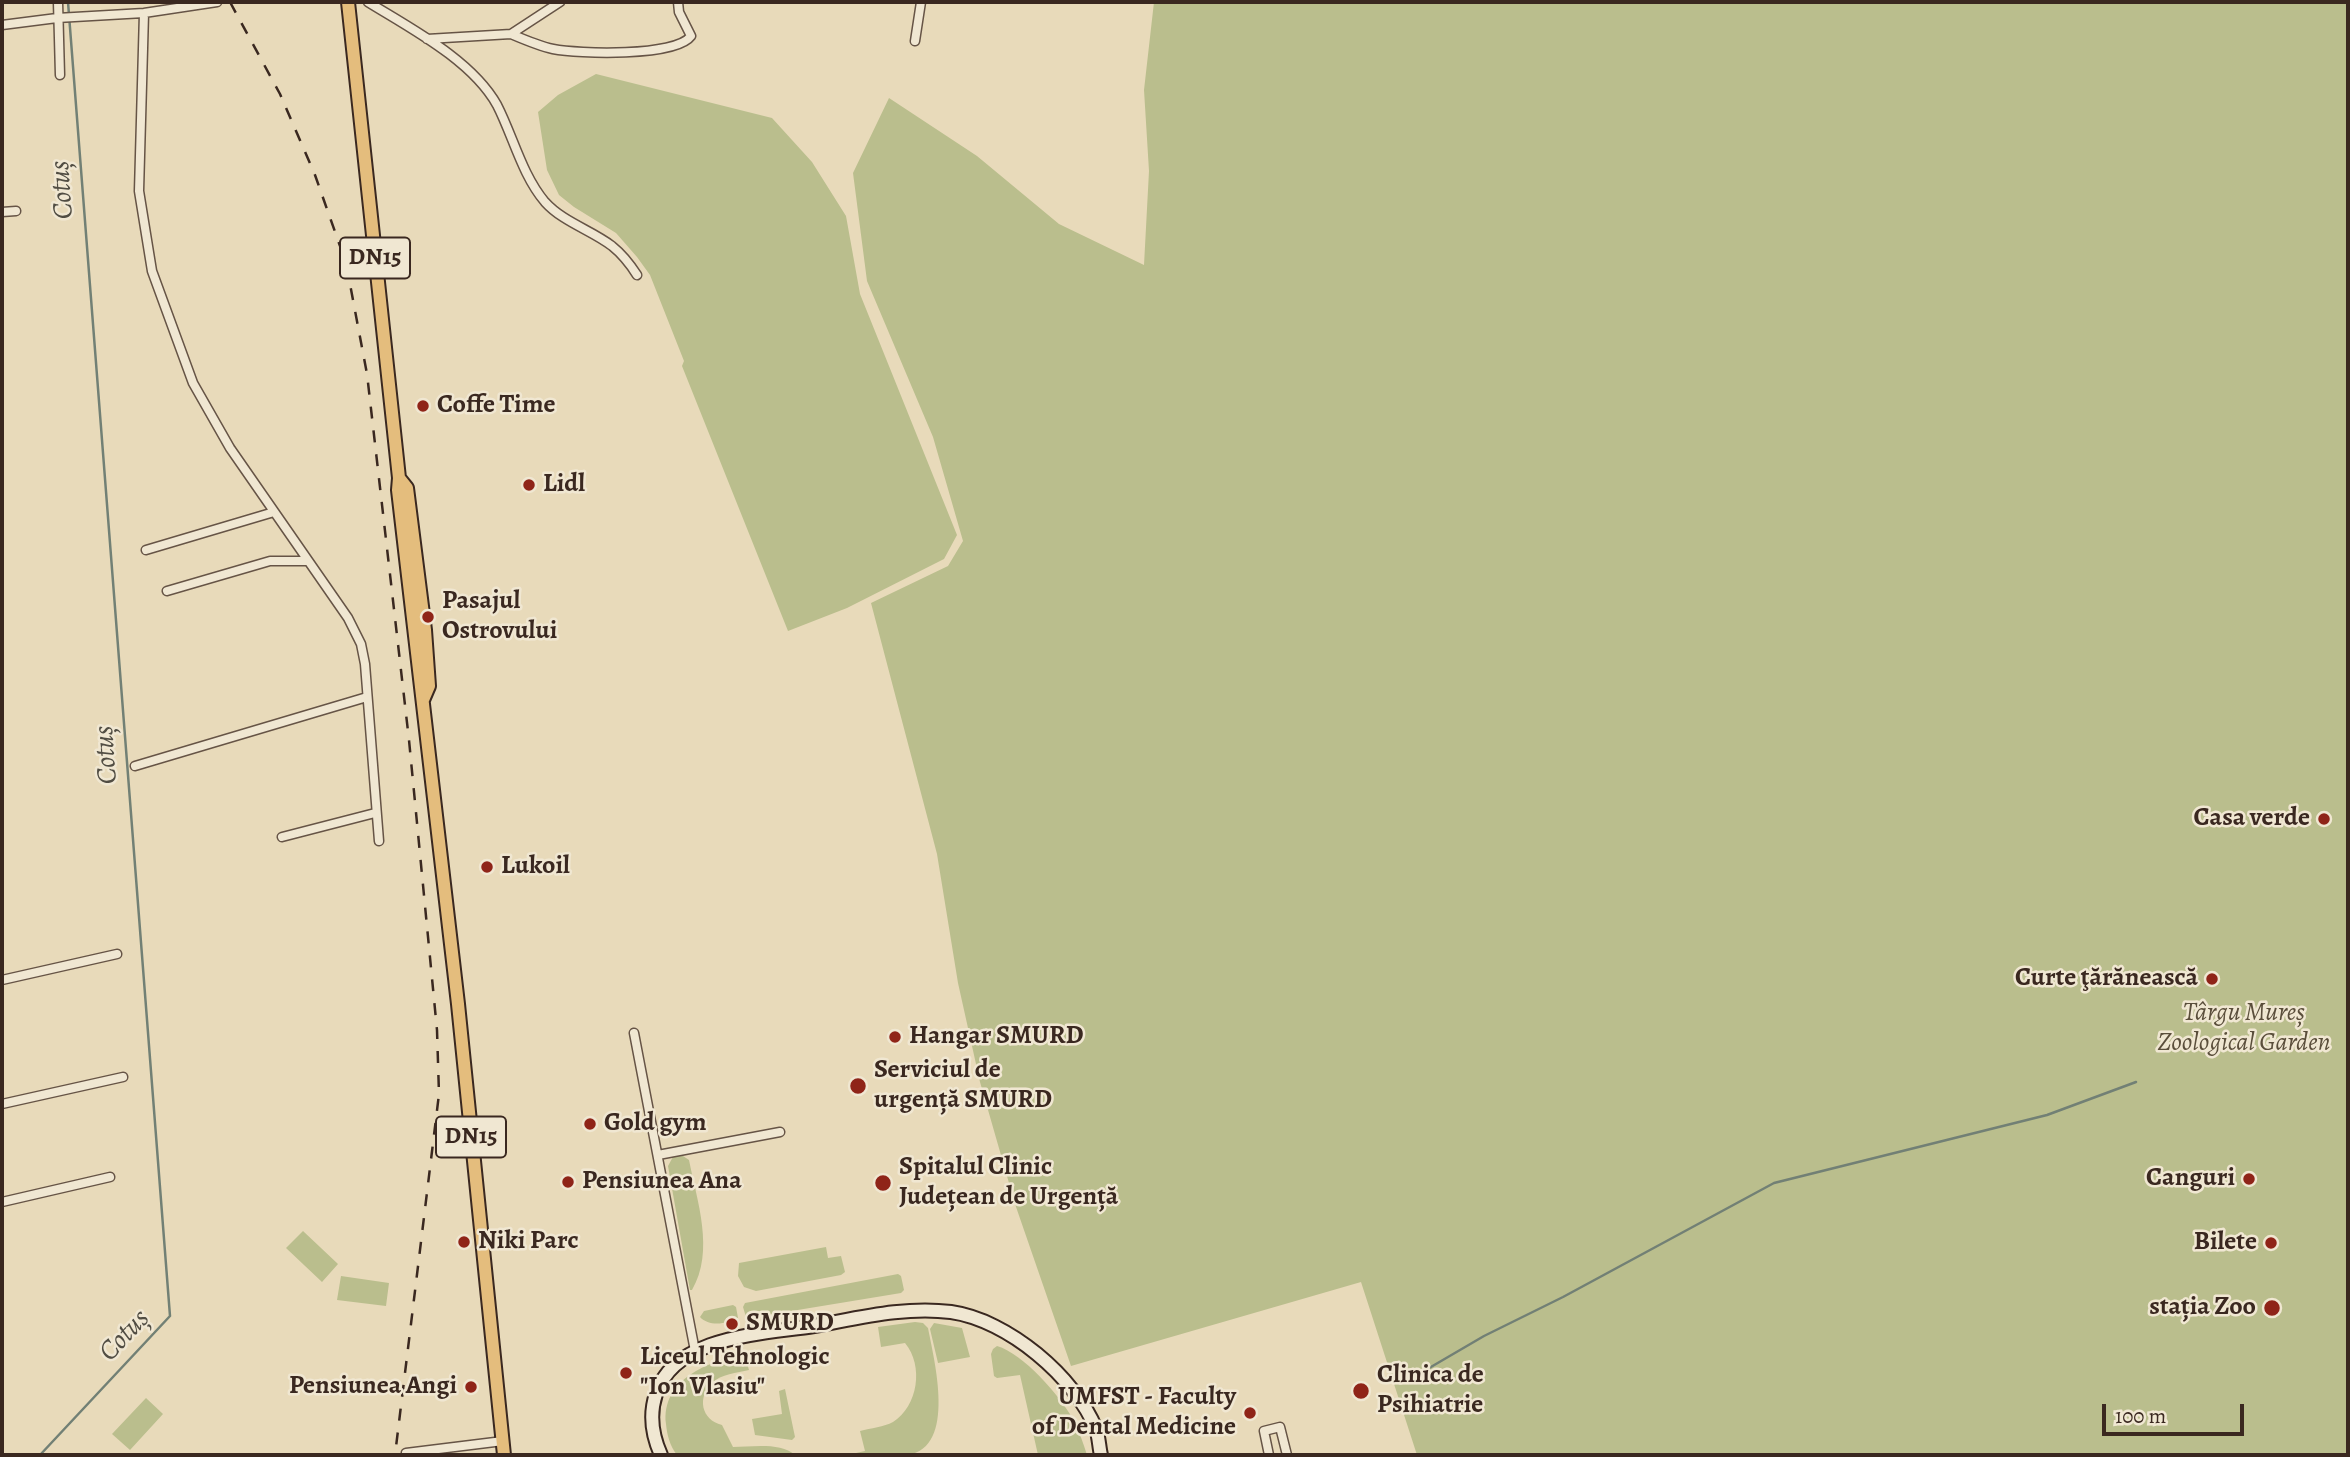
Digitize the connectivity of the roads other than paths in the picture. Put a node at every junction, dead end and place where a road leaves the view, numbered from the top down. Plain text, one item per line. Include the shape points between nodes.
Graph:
1 (58, 2) edge
2 (217, 2) edge
3 (348, 2) edge
4 (368, 2) edge
5 (560, 2) edge
6 (678, 2) edge
7 (922, 2) edge
8 (144, 13) junction
9 (57, 18) junction
10 (2, 25) edge
11 (511, 34) junction
12 (427, 39) junction
13 (915, 41) dead end
14 (60, 75) dead end
15 (16, 211) dead end
16 (2, 212) edge
17 (637, 275) dead end
18 (274, 512) junction
19 (146, 550) dead end
20 (308, 561) junction
21 (167, 591) dead end
22 (367, 697) junction
23 (135, 766) dead end
24 (375, 813) junction
25 (282, 837) dead end
26 (379, 841) dead end
27 (117, 954) dead end
28 (2, 980) edge
29 (634, 1032) dead end
30 (122, 1077) dead end
31 (2, 1104) edge
32 (780, 1132) dead end
33 (658, 1155) junction
34 (110, 1177) dead end
35 (2, 1202) edge
36 (695, 1351) junction
37 (503, 1441) junction
38 (450, 1452) edge
39 (406, 1454) edge
40 (504, 1455) edge
41 (661, 1455) edge
42 (1101, 1455) edge
43 (1269, 1455) edge
44 (1287, 1455) edge

1 - 9 street
2 - 8 street
3 - 37 main road, DN15
4 - 12 street
5 - 11 street
6 - 11 street via 678,12 691,36 675,46 649,51 553,48
7 - 13 street
8 - 9 street
8 - 18 street via 139,191 152,271 193,383
9 - 10 street
9 - 14 street
11 - 12 street
12 - 17 street via 491,96 543,200 614,247
15 - 16 street
18 - 19 street
18 - 20 street
20 - 21 street via 270,561
20 - 22 street via 355,630 366,664
22 - 23 street
22 - 24 street
24 - 25 street
24 - 26 street
27 - 28 street
29 - 33 street
30 - 31 street
32 - 33 street
33 - 36 street
34 - 35 street
36 - 41 main road via 674,1366 659,1385 652,1407 653,1439
36 - 42 main road via 719,1342 879,1315 956,1313 1010,1336 1057,1373 1096,1429
37 - 38 street
37 - 40 main road, DN15
38 - 39 street
43 - 44 street via 1264,1432 1280,1427

